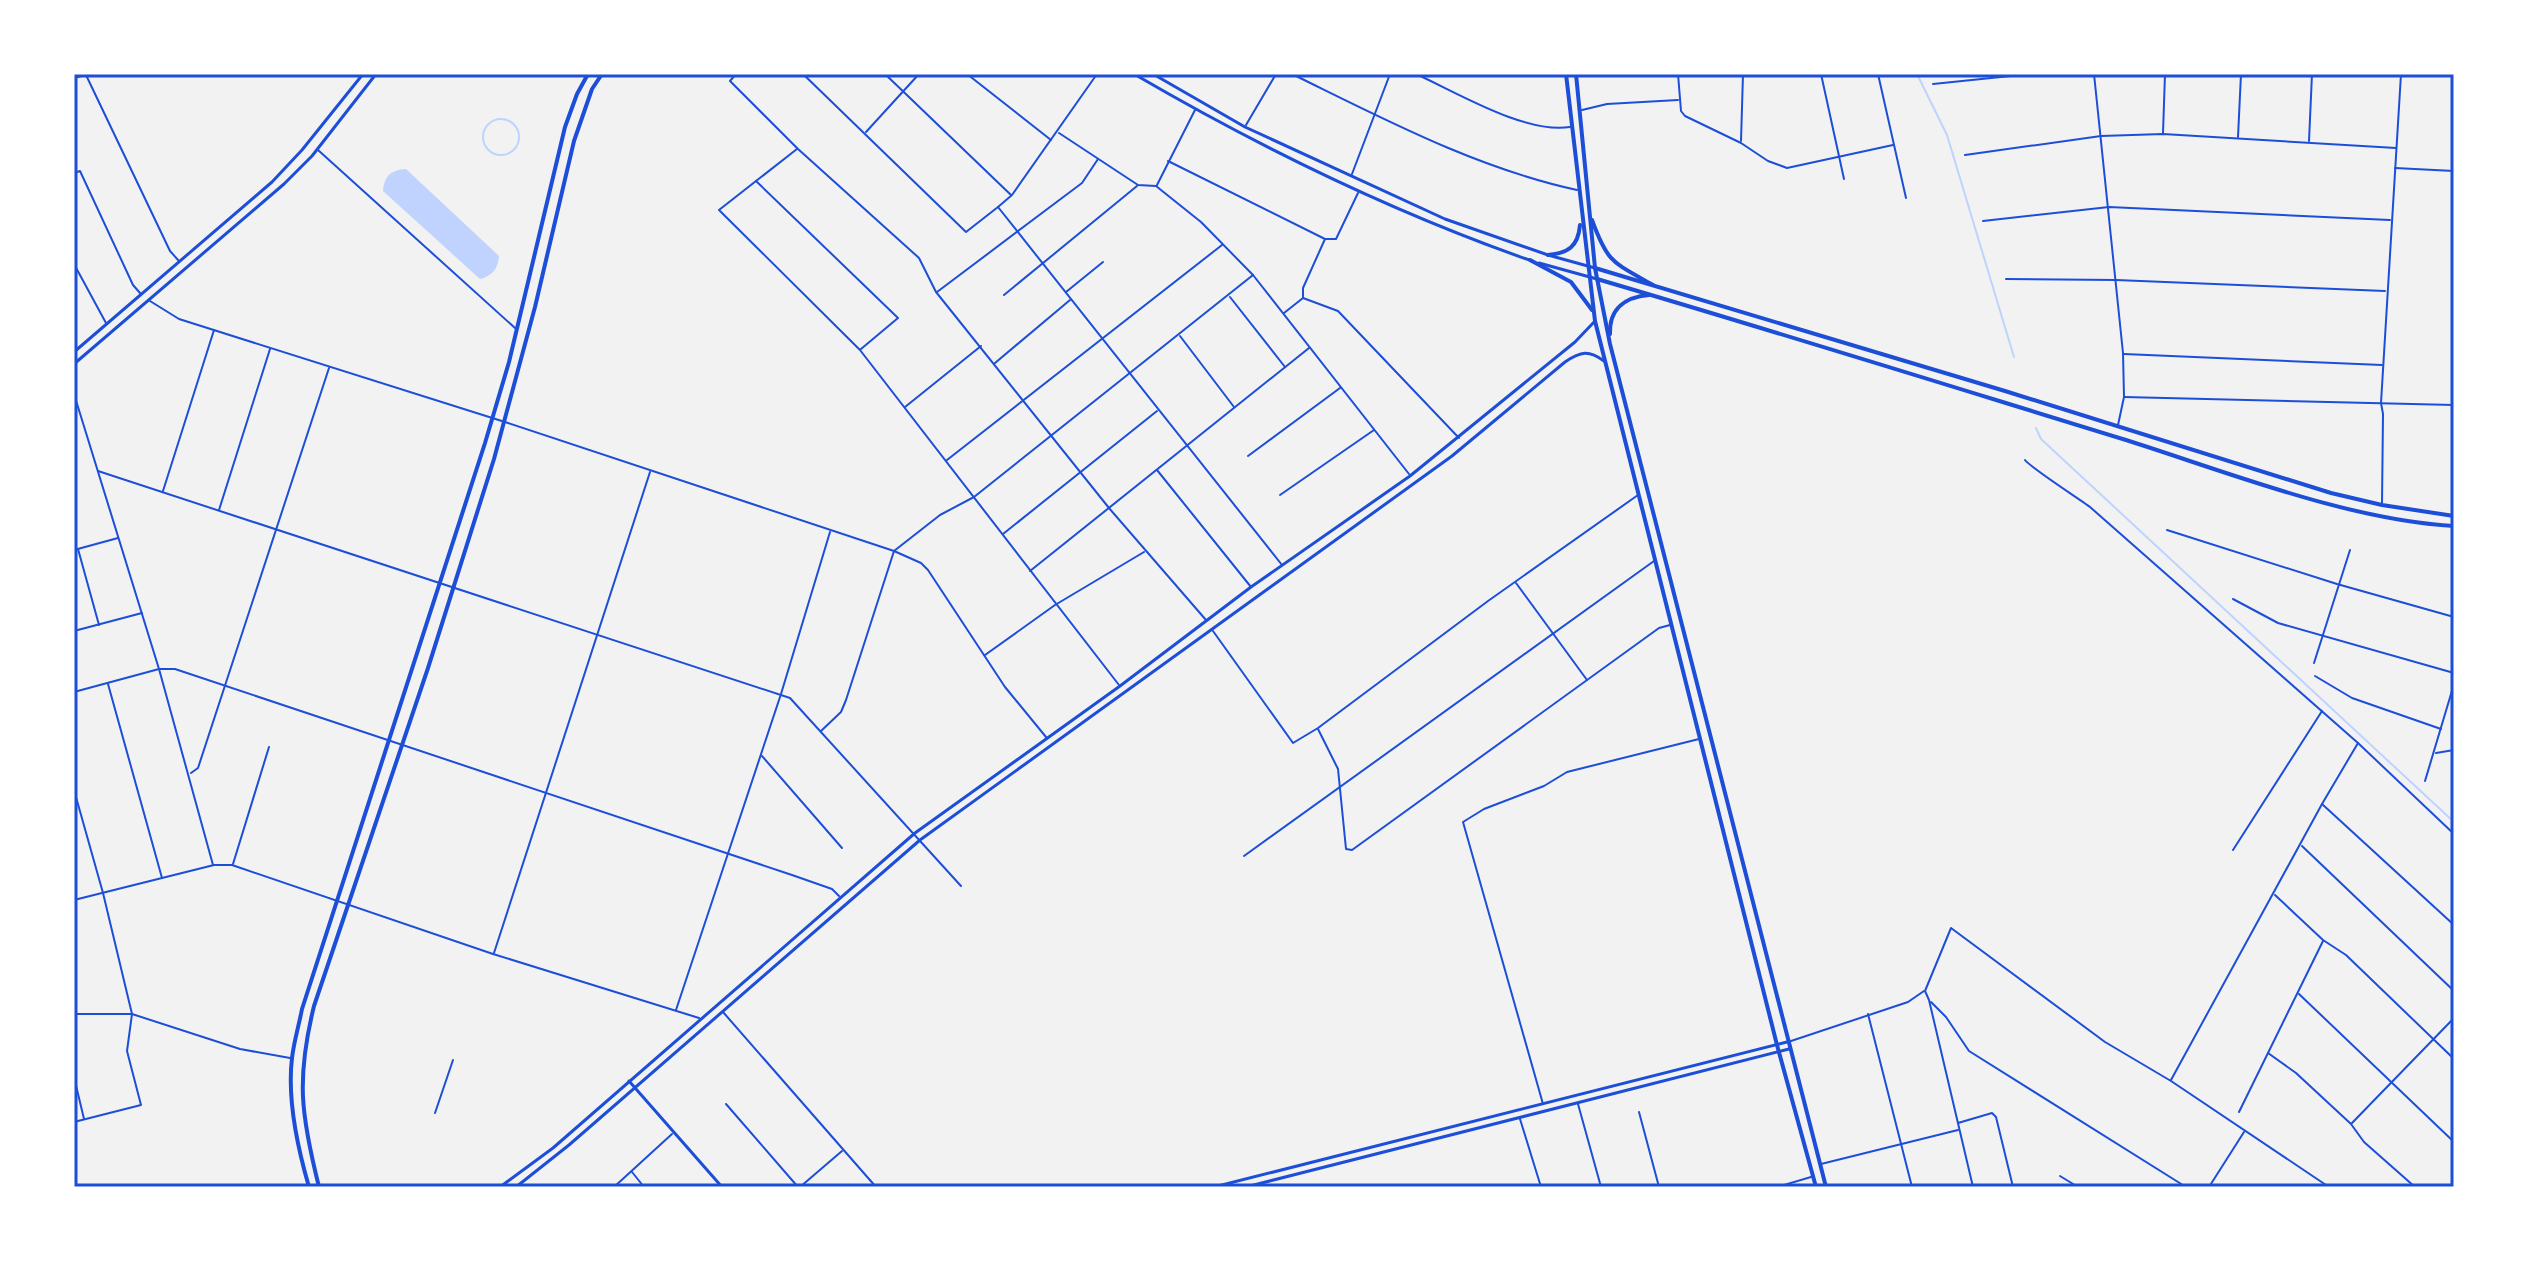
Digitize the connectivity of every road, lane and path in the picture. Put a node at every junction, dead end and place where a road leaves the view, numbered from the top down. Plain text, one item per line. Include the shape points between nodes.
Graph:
1 (363, 74) edge
2 (376, 74) edge
3 (588, 74) edge
4 (602, 74) edge
5 (736, 74) edge
6 (803, 74) edge
7 (885, 74) edge
8 (919, 74) edge
9 (967, 74) edge
10 (1097, 74) edge
11 (1134, 74) edge
12 (1153, 74) edge
13 (1292, 74) edge
14 (1390, 74) edge
15 (1416, 74) edge
16 (1566, 74) edge
17 (1576, 74) edge
18 (1678, 74) edge
19 (1743, 74) edge
20 (1821, 74) edge
21 (1878, 74) edge
22 (2030, 74) edge
23 (2094, 74) edge
24 (2165, 74) edge
25 (2241, 74) edge
26 (2312, 74) edge
27 (2401, 74) edge
28 (1274, 75) edge
29 (74, 78) edge
30 (1933, 84) dead end
31 (903, 92) junction
32 (1680, 100) junction
33 (1195, 110) junction
34 (1579, 111) junction
35 (1222, 114) junction
36 (1376, 115) junction
37 (1218, 122) junction
38 (1245, 127) junction
39 (1572, 127) junction
40 (1058, 132) junction
41 (865, 133) junction
42 (2163, 134) junction
43 (2101, 136) junction
44 (2238, 137) junction
45 (1052, 141) junction
46 (1741, 143) junction
47 (2309, 143) junction
48 (1893, 145) junction
49 (2396, 148) junction
50 (317, 149) junction
51 (798, 149) junction
52 (1965, 155) dead end
53 (1839, 156) junction
54 (1098, 159) junction
55 (1168, 161) junction
56 (2395, 168) junction
57 (2454, 171) edge
58 (74, 173) edge
59 (1351, 177) junction
60 (1844, 179) dead end
61 (756, 181) junction
62 (1138, 185) junction
63 (1156, 186) junction
64 (1578, 190) junction
65 (549, 192) junction
66 (1359, 192) junction
67 (560, 195) junction
68 (1012, 195) junction
69 (1906, 198) dead end
70 (998, 207) junction
71 (2109, 207) junction
72 (1581, 215) junction
73 (1590, 215) junction
74 (2391, 220) junction
75 (1983, 221) dead end
76 (1018, 231) junction
77 (1325, 239) junction
78 (1223, 244) junction
79 (1548, 255) junction
80 (1530, 260) junction
81 (180, 261) junction
82 (1103, 262) dead end
83 (74, 264) edge
84 (1043, 265) junction
85 (1586, 265) junction
86 (1595, 268) junction
87 (1253, 275) junction
88 (1588, 277) junction
89 (1597, 279) junction
90 (2006, 279) dead end
91 (2116, 280) junction
92 (1653, 285) junction
93 (2386, 291) junction
94 (936, 292) junction
95 (1066, 293) junction
96 (141, 294) junction
97 (1004, 295) dead end
98 (1649, 295) junction
99 (1229, 296) junction
100 (1303, 298) junction
101 (149, 300) junction
102 (1071, 300) junction
103 (1592, 311) junction
104 (1283, 313) junction
105 (1595, 321) junction
106 (107, 324) junction
107 (214, 330) junction
108 (517, 330) junction
109 (1179, 335) junction
110 (1101, 337) junction
111 (1610, 344) junction
112 (981, 346) junction
113 (1310, 347) junction
114 (271, 348) junction
115 (860, 350) junction
116 (74, 352) edge
117 (2123, 353) junction
118 (1604, 361) junction
119 (74, 364) edge
120 (994, 364) junction
121 (2383, 365) junction
122 (329, 367) junction
123 (1285, 368) junction
124 (1129, 374) junction
125 (1341, 387) junction
126 (74, 394) edge
127 (2124, 397) junction
128 (1022, 400) junction
129 (2381, 403) junction
130 (2454, 405) edge
131 (904, 407) junction
132 (1234, 407) junction
133 (1158, 410) junction
134 (493, 419) junction
135 (505, 422) junction
136 (2118, 426) junction
137 (1375, 430) junction
138 (1051, 436) junction
139 (1459, 438) junction
140 (1187, 444) junction
141 (1248, 456) dead end
142 (2025, 460) dead end
143 (946, 461) junction
144 (2249, 468) junction
145 (1157, 469) junction
146 (98, 471) junction
147 (650, 471) junction
148 (1080, 471) junction
149 (1410, 476) junction
150 (2246, 478) junction
151 (162, 492) junction
152 (2331, 493) junction
153 (1280, 495) dead end
154 (1639, 495) junction
155 (974, 497) junction
156 (2328, 503) junction
157 (2382, 505) junction
158 (1109, 508) junction
159 (218, 511) junction
160 (2454, 516) edge
161 (2454, 526) edge
162 (276, 530) junction
163 (2167, 530) dead end
164 (830, 531) junction
165 (1002, 535) junction
166 (118, 538) junction
167 (76, 550) edge
168 (2350, 550) dead end
169 (894, 551) junction
170 (1145, 551) junction
171 (1655, 560) junction
172 (1282, 565) junction
173 (1030, 571) junction
174 (1515, 582) junction
175 (2337, 584) junction
176 (441, 585) junction
177 (1251, 587) junction
178 (452, 589) junction
179 (2233, 599) dead end
180 (1055, 605) junction
181 (143, 613) junction
182 (2454, 617) edge
183 (1206, 621) junction
184 (99, 625) junction
185 (1671, 625) junction
186 (1211, 629) junction
187 (74, 631) edge
188 (1551, 633) junction
189 (598, 636) junction
190 (2321, 636) junction
191 (984, 655) junction
192 (2314, 663) dead end
193 (159, 669) junction
194 (2454, 673) edge
195 (2315, 676) dead end
196 (1587, 680) junction
197 (108, 683) junction
198 (2454, 684) edge
199 (224, 686) junction
200 (1120, 686) junction
201 (2453, 691) edge
202 (74, 692) edge
203 (781, 694) junction
204 (2322, 711) junction
205 (1318, 728) junction
206 (2441, 729) junction
207 (820, 732) junction
208 (1046, 738) junction
209 (1700, 739) junction
210 (390, 741) junction
211 (2358, 743) junction
212 (1712, 744) junction
213 (401, 746) junction
214 (269, 747) dead end
215 (1702, 747) junction
216 (2454, 750) edge
217 (2434, 753) junction
218 (761, 755) junction
219 (189, 773) junction
220 (2425, 781) dead end
221 (1340, 785) junction
222 (74, 790) edge
223 (546, 792) junction
224 (2322, 804) junction
225 (1729, 814) junction
226 (1720, 816) junction
227 (915, 833) junction
228 (2454, 834) edge
229 (920, 840) junction
230 (2301, 845) junction
231 (842, 848) dead end
232 (2233, 850) dead end
233 (728, 854) junction
234 (1244, 856) dead end
235 (214, 865) junction
236 (232, 865) junction
237 (162, 878) junction
238 (961, 886) dead end
239 (103, 893) junction
240 (2274, 894) junction
241 (840, 897) junction
242 (74, 900) edge
243 (338, 900) junction
244 (349, 904) junction
245 (2454, 925) edge
246 (2323, 940) junction
247 (493, 954) junction
248 (1765, 956) junction
249 (1756, 958) junction
250 (1925, 991) junction
251 (2454, 991) edge
252 (2299, 994) junction
253 (1929, 1000) junction
254 (676, 1010) junction
255 (722, 1011) junction
256 (74, 1014) edge
257 (132, 1014) junction
258 (1868, 1014) junction
259 (699, 1018) junction
260 (2454, 1018) edge
261 (2433, 1039) junction
262 (1787, 1042) junction
263 (1777, 1045) junction
264 (1789, 1049) junction
265 (1779, 1052) junction
266 (2268, 1053) junction
267 (292, 1058) junction
268 (2454, 1059) edge
269 (453, 1060) dead end
270 (74, 1077) edge
271 (1643, 1078) junction
272 (629, 1081) junction
273 (2171, 1081) junction
274 (2391, 1083) junction
275 (1645, 1086) junction
276 (634, 1087) junction
277 (1578, 1103) junction
278 (726, 1104) dead end
279 (1541, 1104) junction
280 (1542, 1112) junction
281 (1639, 1112) dead end
282 (2239, 1112) dead end
283 (435, 1113) dead end
284 (1519, 1118) junction
285 (84, 1120) junction
286 (74, 1122) edge
287 (1957, 1123) junction
288 (2351, 1124) junction
289 (1959, 1130) junction
290 (2245, 1131) junction
291 (674, 1132) junction
292 (2454, 1142) edge
293 (1902, 1144) junction
294 (843, 1151) junction
295 (1820, 1164) junction
296 (631, 1171) junction
297 (1813, 1176) junction
298 (2060, 1176) dead end
299 (1250, 1178) junction
300 (1240, 1181) junction
301 (518, 1186) edge
302 (1253, 1186) edge
303 (309, 1187) edge
304 (319, 1187) edge
305 (500, 1187) edge
306 (614, 1187) edge
307 (644, 1187) edge
308 (722, 1187) edge
309 (799, 1187) edge
310 (876, 1187) edge
311 (1214, 1187) edge
312 (1244, 1187) edge
313 (1541, 1187) edge
314 (1601, 1187) edge
315 (1659, 1187) edge
316 (1777, 1187) edge
317 (1816, 1187) edge
318 (1826, 1187) edge
319 (1912, 1187) edge
320 (1973, 1187) edge
321 (2013, 1187) edge
322 (2078, 1187) edge
323 (2186, 1187) edge
324 (2209, 1187) edge
325 (2329, 1187) edge
326 (2415, 1187) edge

1 - 81 main road via 272,182
2 - 50 main road
3 - 65 main road via 565,127
4 - 67 main road via 592,89
5 - 51 street via 730,81
6 - 41 street
7 - 31 street
8 - 31 street
9 - 45 street
10 - 40 street
11 - 33 main road
12 - 35 main road
13 - 36 street
14 - 36 street
15 - 39 street via 1506,115 1557,129
16 - 39 main road
17 - 34 main road
18 - 32 street
19 - 46 street
20 - 53 street
21 - 48 street
22 - 30 street
23 - 43 street
24 - 42 street
25 - 44 street
26 - 47 street
27 - 49 street
28 - 38 street
29 - 81 street via 86,75 170,251
31 - 41 street
31 - 68 street
32 - 34 street
32 - 46 street via 1685,116
33 - 37 main road
33 - 55 street
34 - 73 main road
35 - 37 main road
35 - 38 main road
36 - 59 street
36 - 64 street via 1478,160
37 - 66 main road
38 - 59 main road
39 - 64 main road
40 - 45 street
40 - 54 street
41 - 70 street via 966,232
42 - 43 street
42 - 44 street
43 - 52 street
43 - 71 street
44 - 47 street
45 - 68 street
46 - 53 street via 1787,168
47 - 49 street
48 - 53 street
48 - 69 street
49 - 56 street
50 - 101 main road
50 - 108 street
51 - 61 street
51 - 94 street via 919,258
53 - 60 street
54 - 62 street
54 - 76 street via 1082,183
55 - 63 street
55 - 77 street
56 - 57 street
56 - 74 street
58 - 96 street via 80,171
59 - 79 main road via 1445,219
61 - 115 street via 719,210
61 - 115 street via 898,318
62 - 63 street
62 - 84 street
63 - 78 street
64 - 72 main road
65 - 67 main road
65 - 108 main road
66 - 77 street via 1336,239
66 - 80 main road
67 - 135 main road
68 - 70 street
70 - 76 street
71 - 74 street
71 - 75 street
71 - 91 street
72 - 79 main road via 1576,243 1562,254
72 - 85 main road
73 - 86 main road
73 - 92 main road via 1613,262
74 - 93 street
76 - 84 street
76 - 94 street
77 - 100 street
78 - 87 street
78 - 110 street
79 - 85 main road
80 - 88 main road
80 - 103 main road via 1571,282
81 - 96 main road
82 - 95 street
83 - 106 street
84 - 95 street
84 - 97 street
85 - 86 main road
85 - 88 main road
86 - 89 main road
86 - 92 main road
87 - 99 street
87 - 104 street
88 - 89 main road
88 - 103 main road
89 - 98 main road
89 - 111 main road
90 - 91 street
91 - 93 street
91 - 117 street
92 - 136 main road
93 - 121 street
94 - 112 street
95 - 102 street
96 - 106 main road
98 - 111 main road via 1624,301 1616,310
98 - 150 main road
99 - 109 street
99 - 123 street
100 - 104 street
100 - 139 street via 1338,311
101 - 107 street via 179,319
101 - 119 main road
102 - 110 street
102 - 120 street
103 - 105 main road
104 - 113 street
105 - 118 main road
105 - 139 main road
106 - 116 main road
107 - 114 street
107 - 151 street
108 - 134 main road
109 - 124 street
109 - 132 street
110 - 124 street
110 - 128 street
111 - 212 main road
112 - 120 street
112 - 131 street
113 - 123 street
113 - 125 street
114 - 122 street
114 - 159 street
115 - 131 street
117 - 121 street
117 - 127 street
118 - 154 main road
118 - 186 main road via 1592,352 1576,354 1452,456
120 - 128 street
121 - 129 street
122 - 134 street
122 - 162 street
123 - 132 street
124 - 133 street
124 - 138 street
125 - 137 street
125 - 141 street
126 - 146 street
127 - 129 street
127 - 136 street
128 - 138 street
128 - 143 street
129 - 130 street
129 - 157 street
131 - 143 street
132 - 140 street
133 - 140 street
133 - 148 street
134 - 135 street
134 - 176 main road
135 - 147 street
135 - 178 main road
136 - 144 main road
137 - 149 street
137 - 153 street
138 - 148 street
138 - 155 street
139 - 149 main road
140 - 145 street
140 - 172 street
142 - 204 street via 2090,507
143 - 155 street
144 - 150 main road
144 - 152 main road
145 - 158 street
145 - 177 street
146 - 151 street
146 - 166 street
147 - 164 street
147 - 189 street
148 - 158 street
148 - 165 street
149 - 172 main road
150 - 156 main road
151 - 159 street
152 - 156 main road
152 - 157 main road
154 - 171 main road
154 - 174 street
155 - 165 street
155 - 169 street via 940,515
156 - 161 main road
157 - 160 main road
158 - 170 street
158 - 173 street
159 - 162 street
162 - 176 street
162 - 199 street
163 - 175 street
164 - 169 street
164 - 203 street
165 - 173 street
166 - 167 street
166 - 181 street
167 - 184 street
168 - 175 street
169 - 191 street via 928,570
169 - 207 street via 846,700
170 - 180 street
170 - 183 street
171 - 185 main road
171 - 188 street
172 - 177 main road
173 - 180 street
174 - 188 street
174 - 205 street
175 - 182 street
175 - 190 street
176 - 178 street
176 - 210 main road
177 - 183 main road
178 - 189 street
178 - 213 main road
179 - 190 street via 2278,623
180 - 191 street
180 - 200 street
181 - 184 street
181 - 193 street
183 - 186 main road
183 - 200 main road
184 - 187 street
185 - 196 street via 1659,628
185 - 209 main road
186 - 205 street via 1293,743
186 - 229 main road
188 - 196 street
188 - 221 street
189 - 203 street
189 - 223 street
190 - 192 street
190 - 194 street
191 - 208 street
193 - 197 street
193 - 199 street via 175,669
193 - 219 street
195 - 206 street via 2352,698
196 - 221 street via 1352,850 1346,849
197 - 202 street
197 - 237 street
198 - 201 street
199 - 210 street
199 - 219 street via 198,768
200 - 208 main road
201 - 206 street
203 - 207 street
203 - 218 street
204 - 211 street
204 - 232 street
205 - 221 street
206 - 217 street
207 - 227 street
208 - 227 main road
209 - 215 main road
209 - 279 street via 1567,772 1463,822
210 - 213 street
210 - 243 main road
211 - 224 street
211 - 228 street
212 - 215 main road
212 - 225 main road
213 - 223 street
213 - 244 main road
214 - 236 street
215 - 226 main road
216 - 217 street
217 - 220 street
218 - 231 street
218 - 233 street
219 - 235 street
221 - 234 street
222 - 239 street
223 - 233 street
223 - 247 street
224 - 230 street
224 - 245 street
225 - 226 main road
225 - 248 main road
226 - 249 main road
227 - 229 street
227 - 241 main road
229 - 238 street
229 - 255 main road
230 - 240 street
230 - 251 street
233 - 241 street via 832,889
233 - 254 street
235 - 236 street
235 - 237 street
236 - 243 street
237 - 239 street
239 - 242 street
239 - 257 street
240 - 246 street
240 - 273 street
241 - 259 main road
243 - 244 street
243 - 267 main road via 302,1009
244 - 247 street
244 - 304 main road via 303,1056 301,1093
246 - 252 street
246 - 261 street via 2346,955
247 - 254 street
248 - 249 main road
248 - 262 main road
249 - 263 main road
250 - 253 street
250 - 258 street
250 - 273 street via 1951,928 2105,1042
252 - 266 street
252 - 274 street
253 - 287 street
253 - 323 street via 1969,1051
254 - 259 street
255 - 276 main road
255 - 294 street
256 - 257 street
257 - 267 street via 240,1049
257 - 285 street via 127,1051 141,1105
258 - 262 street
258 - 293 street
259 - 272 main road
260 - 261 street
261 - 268 street
261 - 274 street
262 - 263 main road
262 - 264 main road
263 - 265 main road
263 - 271 main road
264 - 265 main road
264 - 295 main road
265 - 275 main road
265 - 297 main road
266 - 282 street
266 - 288 street
267 - 303 main road via 294,1115
269 - 283 street
270 - 285 street
271 - 275 main road
271 - 279 main road
272 - 276 main road
272 - 305 main road
273 - 290 street
274 - 288 street
274 - 292 street
275 - 277 main road
276 - 291 main road
276 - 301 main road
277 - 280 main road
277 - 314 street
278 - 309 street
279 - 280 main road
279 - 299 main road
280 - 284 main road
281 - 315 street
284 - 302 main road
284 - 313 street
285 - 286 street
287 - 289 street
287 - 321 street via 1992,1113 1996,1117
288 - 326 street
289 - 293 street
289 - 320 street
290 - 324 street
290 - 325 street
291 - 296 street
291 - 308 main road
293 - 295 street
293 - 319 street
294 - 309 street
294 - 310 street
295 - 318 main road
296 - 306 street
296 - 307 street
297 - 316 street
297 - 317 main road
298 - 322 street
299 - 300 main road
299 - 302 main road
300 - 311 main road
300 - 312 main road
302 - 312 main road

